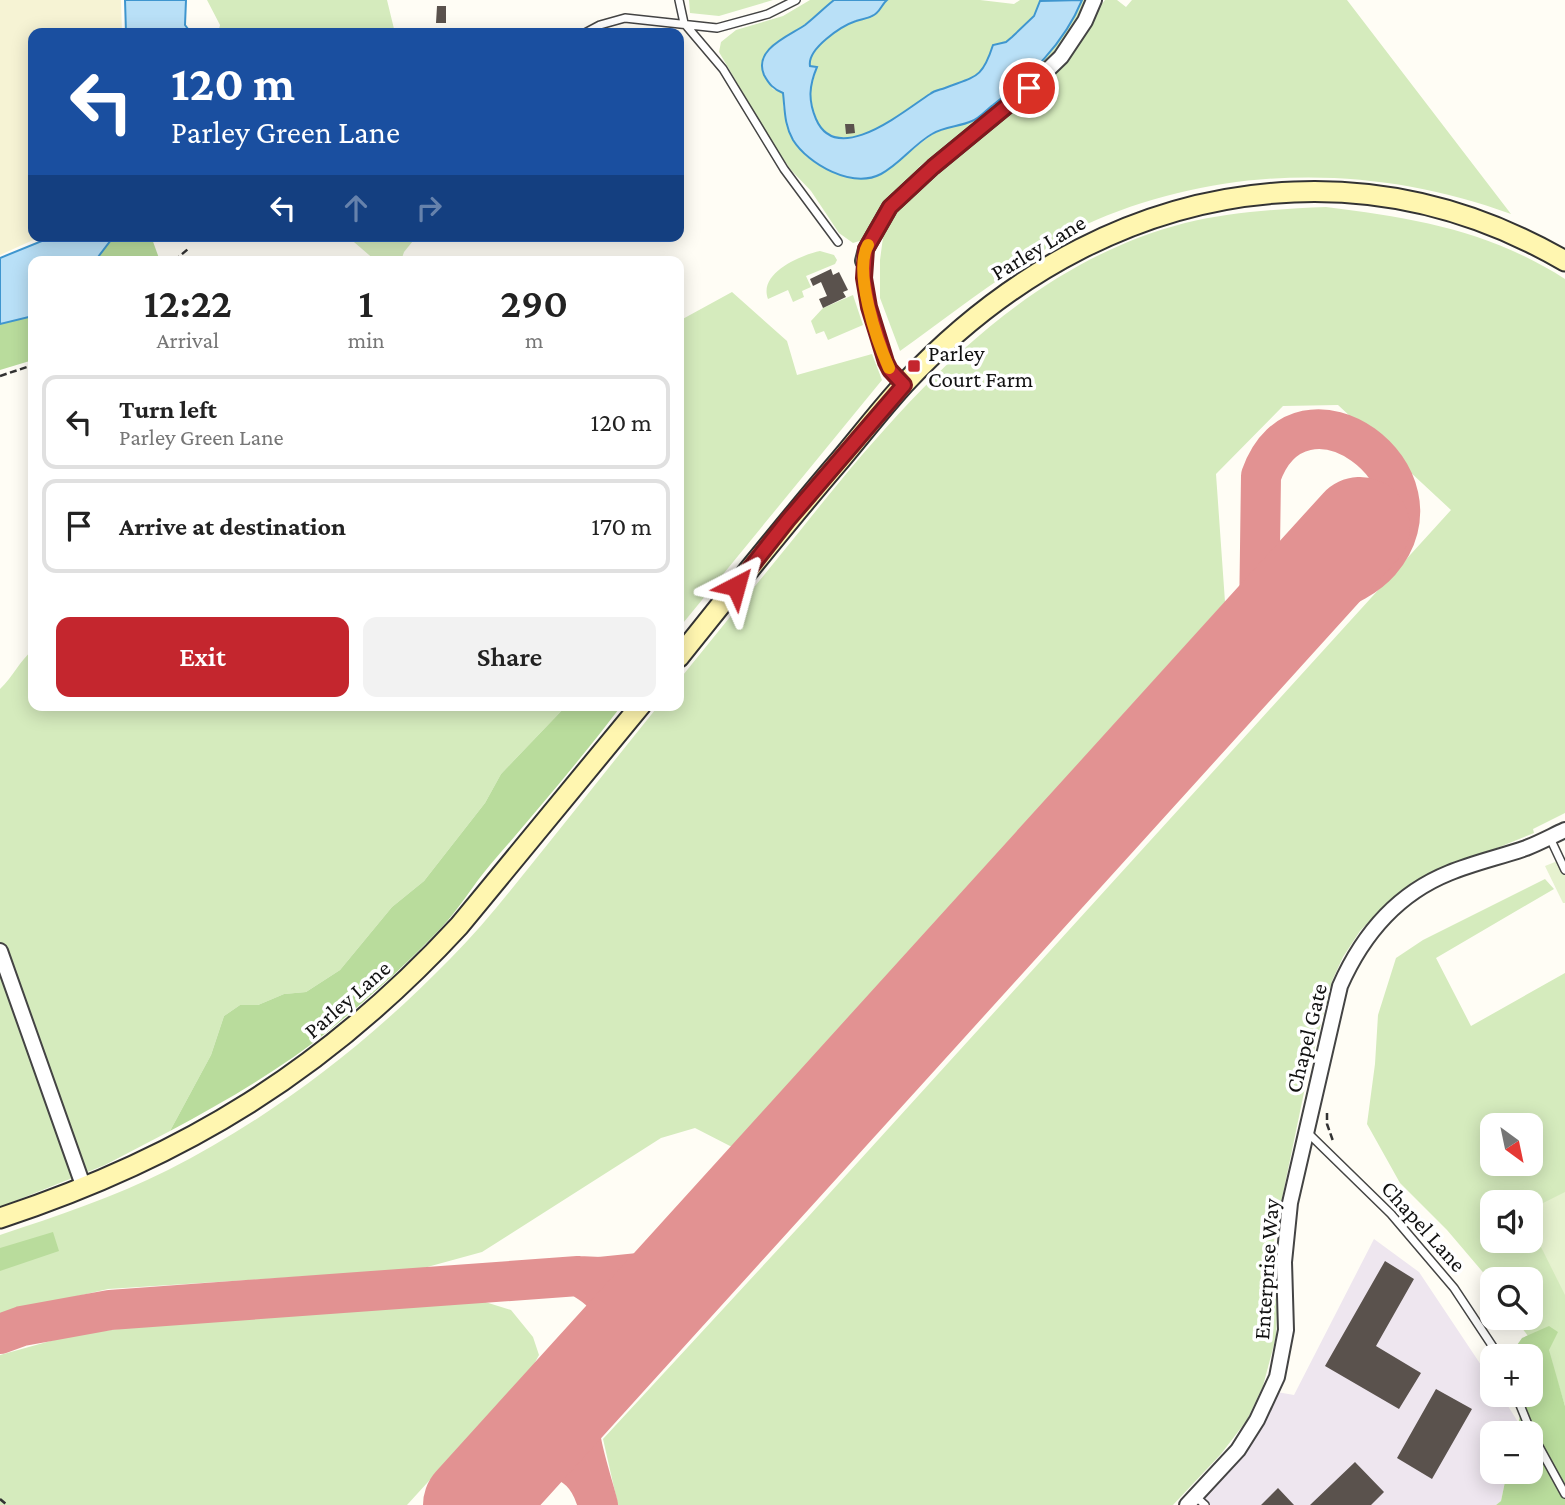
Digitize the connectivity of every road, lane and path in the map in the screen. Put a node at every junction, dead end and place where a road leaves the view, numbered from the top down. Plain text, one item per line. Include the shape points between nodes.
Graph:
1 (680, 0) edge
2 (796, 0) edge
3 (1094, 0) edge
4 (684, 23) junction
5 (594, 28) edge
6 (838, 242) dead end
7 (188, 249) dead end
8 (180, 256) edge
9 (863, 261) joint
10 (1565, 261) edge
11 (28, 367) edge
12 (0, 376) edge
13 (904, 385) junction
14 (684, 651) edge
15 (636, 711) edge
16 (1565, 830) edge
17 (1549, 837) junction
18 (1565, 870) edge
19 (0, 951) edge
20 (1326, 1111) dead end
21 (1307, 1132) junction
22 (1326, 1151) junction
23 (84, 1188) junction
24 (0, 1218) edge
25 (1491, 1344) edge
26 (1521, 1407) edge
27 (1565, 1494) edge
28 (0, 1499) edge
29 (1196, 1502) edge
30 (7, 1505) edge

1 - 4 lane
2 - 4 lane via 768,14 717,28
3 - 9 street via 1061,57 890,207
4 - 5 lane via 625,18
4 - 6 lane via 723,69 784,169
7 - 8 path
9 - 13 lane via 879,338 890,370
10 - 13 main road, Parley Lane via 1479,220 1396,198 1312,191 1222,200 1167,212 1076,249 985,309
11 - 12 path
13 - 14 main road, Parley Lane
15 - 23 main road, Parley Lane via 459,926 356,1026 261,1097 155,1156
16 - 17 street, Chapel Gate
17 - 18 lane
17 - 21 street, Chapel Gate via 1427,884 1375,927 1340,986
19 - 23 street
20 - 22 path via 1333,1140
21 - 22 lane, Chapel Lane
21 - 29 street, Enterprise Way via 1290,1203 1284,1262 1286,1330 1277,1377 1238,1450
22 - 25 lane, Chapel Lane via 1391,1214 1454,1288
23 - 24 main road, Parley Lane
26 - 27 lane
28 - 30 path

